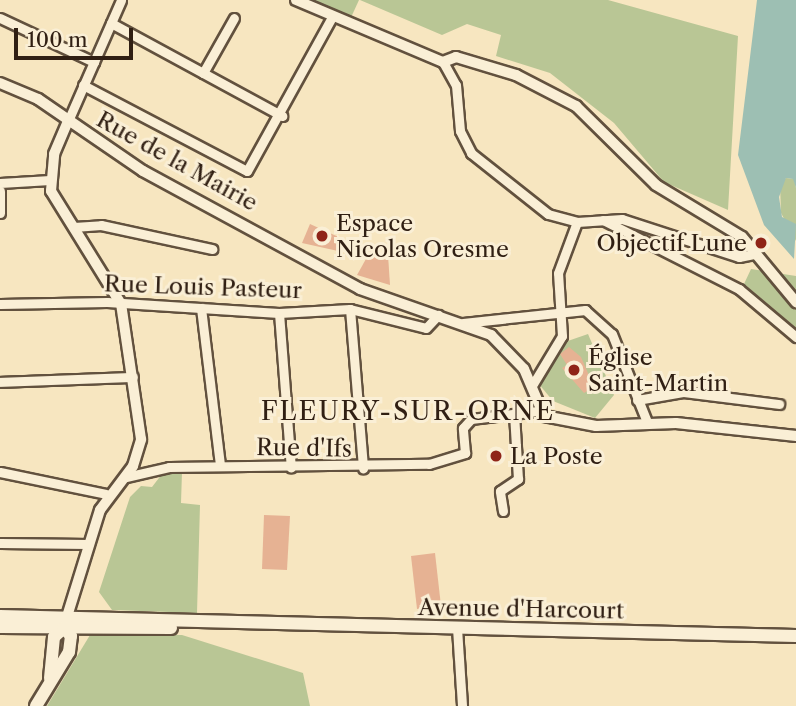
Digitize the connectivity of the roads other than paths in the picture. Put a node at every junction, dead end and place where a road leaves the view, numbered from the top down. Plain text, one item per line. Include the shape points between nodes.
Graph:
1 (121, 0) edge
2 (296, 0) edge
3 (332, 17) junction
4 (0, 18) edge
5 (234, 18) dead end
6 (111, 23) junction
7 (94, 62) junction
8 (443, 62) junction
9 (203, 73) junction
10 (0, 83) edge
11 (83, 85) junction
12 (282, 116) junction
13 (68, 121) junction
14 (50, 180) junction
15 (0, 183) edge
16 (0, 191) edge
17 (0, 213) edge
18 (603, 220) junction
19 (578, 222) junction
20 (74, 227) junction
21 (212, 248) dead end
22 (754, 254) junction
23 (796, 302) edge
24 (0, 304) edge
25 (121, 304) junction
26 (201, 308) junction
27 (561, 308) junction
28 (350, 309) junction
29 (279, 313) junction
30 (438, 315) junction
31 (463, 323) junction
32 (796, 337) edge
33 (133, 377) junction
34 (0, 382) edge
35 (533, 384) junction
36 (637, 400) junction
37 (779, 404) dead end
38 (538, 411) junction
39 (514, 414) junction
40 (647, 422) junction
41 (796, 436) edge
42 (220, 466) junction
43 (291, 468) junction
44 (363, 468) junction
45 (0, 472) edge
46 (126, 477) junction
47 (106, 494) junction
48 (503, 511) dead end
49 (0, 543) edge
50 (88, 544) junction
51 (0, 616) edge
52 (65, 624) junction
53 (0, 627) edge
54 (457, 628) junction
55 (796, 636) edge
56 (36, 706) edge
57 (462, 706) edge

1 - 6 street
2 - 3 street
3 - 8 street
3 - 12 street
4 - 7 street
5 - 9 street
6 - 7 street
6 - 9 street
7 - 11 street
8 - 19 street via 456,85 462,137 477,162 548,214
8 - 22 street via 456,57 516,75 576,106 656,185 732,229
9 - 12 street
10 - 13 street, Rue de la Mairie
11 - 12 street via 243,171 253,169
11 - 13 street
13 - 14 street
13 - 30 street, Rue de la Mairie via 144,171 370,293
14 - 15 street
14 - 20 street
16 - 17 street
18 - 19 street
18 - 22 street via 622,219 739,257
18 - 32 street via 739,289
19 - 27 street via 562,253
20 - 21 street via 101,225
20 - 25 street
22 - 23 street
24 - 25 street, Rue Louis Pasteur
25 - 26 street, Rue Louis Pasteur
25 - 33 street
26 - 29 street, Rue Louis Pasteur
26 - 42 street
27 - 31 street
27 - 35 street via 562,336
27 - 36 street via 603,320
28 - 29 street, Rue Louis Pasteur
28 - 30 street, Rue Louis Pasteur via 426,328
28 - 44 street
29 - 43 street
30 - 31 street, Rue de la Mairie
31 - 35 street, Rue de la Mairie via 505,345
33 - 34 street
33 - 46 street via 141,443
35 - 38 street
36 - 37 street via 684,392
36 - 40 street
38 - 39 street
38 - 40 street via 596,426
39 - 44 street, Rue d'Ifs via 471,419 458,459
39 - 48 street via 518,479 500,491
40 - 41 street
42 - 43 street, Rue d'Ifs
42 - 46 street, Rue d'Ifs
43 - 44 street, Rue d'Ifs
45 - 47 street
46 - 47 street
47 - 50 street
49 - 50 street
50 - 52 street
51 - 52 main road, Avenue d'Harcourt
52 - 53 main road
52 - 54 main road, Avenue d'Harcourt
52 - 56 main road via 54,638 50,680
54 - 55 main road, Avenue d'Harcourt
54 - 57 street

